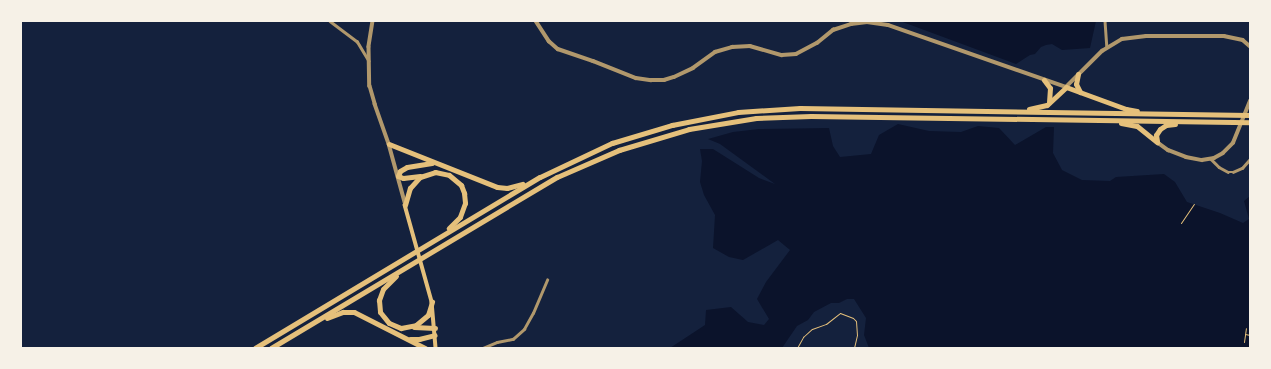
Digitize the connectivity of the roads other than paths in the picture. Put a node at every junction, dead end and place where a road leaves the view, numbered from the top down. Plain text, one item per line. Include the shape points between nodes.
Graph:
1 (330, 21) edge
2 (373, 21) edge
3 (536, 21) edge
4 (1105, 21) edge
5 (1107, 46) junction
6 (1250, 46) edge
7 (369, 62) junction
8 (1078, 74) junction
9 (1044, 80) junction
10 (1066, 87) junction
11 (1081, 93) junction
12 (1250, 101) edge
13 (1049, 103) junction
14 (967, 111) junction
15 (1190, 115) junction
16 (1250, 116) edge
17 (1056, 119) junction
18 (1229, 122) junction
19 (1250, 122) edge
20 (1157, 142) junction
21 (389, 144) junction
22 (1211, 159) junction
23 (1250, 159) edge
24 (570, 161) junction
25 (435, 163) junction
26 (424, 175) junction
27 (398, 176) junction
28 (405, 205) junction
29 (424, 246) junction
30 (415, 262) junction
31 (547, 280) dead end
32 (432, 302) junction
33 (412, 327) junction
34 (435, 328) junction
35 (435, 335) junction
36 (406, 338) junction
37 (273, 347) edge
38 (255, 348) edge
39 (425, 348) edge
40 (436, 348) edge
41 (483, 348) edge

1 - 7 street via 357,41
2 - 7 street
3 - 9 street via 546,37 558,49 636,78 664,80 693,68 724,48 750,46 788,55 805,50 838,28 867,22 888,25
4 - 5 street
5 - 6 street via 1137,36 1232,36
5 - 8 street
7 - 21 street via 370,86
8 - 10 street
8 - 11 highway via 1076,84
9 - 10 street
9 - 13 highway via 1050,88
10 - 11 highway
10 - 13 highway
11 - 15 highway via 1130,110
12 - 22 street via 1230,146
13 - 14 highway via 1033,109
14 - 15 highway
14 - 24 highway via 800,108 738,112 643,133
15 - 16 highway
17 - 18 highway
17 - 20 highway via 1132,125 1143,130
17 - 30 highway via 811,116 756,118 690,129 634,144 576,168 539,187
18 - 19 highway
18 - 20 highway via 1169,124 1157,133
20 - 22 street via 1168,150 1186,157
21 - 25 highway
21 - 27 street
22 - 23 street via 1228,172 1238,171
24 - 25 highway via 522,184 502,188
24 - 29 highway via 524,185
25 - 27 highway via 412,166 400,171
26 - 27 highway via 403,178
26 - 28 highway via 410,188
26 - 29 highway via 439,172 452,177 462,187 466,203 463,213 455,223
27 - 28 street
28 - 32 main road
29 - 38 highway
30 - 33 highway via 385,287 379,302 382,314 389,323 399,327
30 - 37 highway
31 - 41 street via 524,329 513,339
32 - 33 highway via 428,315 420,324
32 - 34 main road
33 - 34 highway
34 - 35 main road
35 - 36 highway via 419,339
35 - 40 main road
36 - 37 highway via 363,316 345,312 330,317
36 - 39 highway

